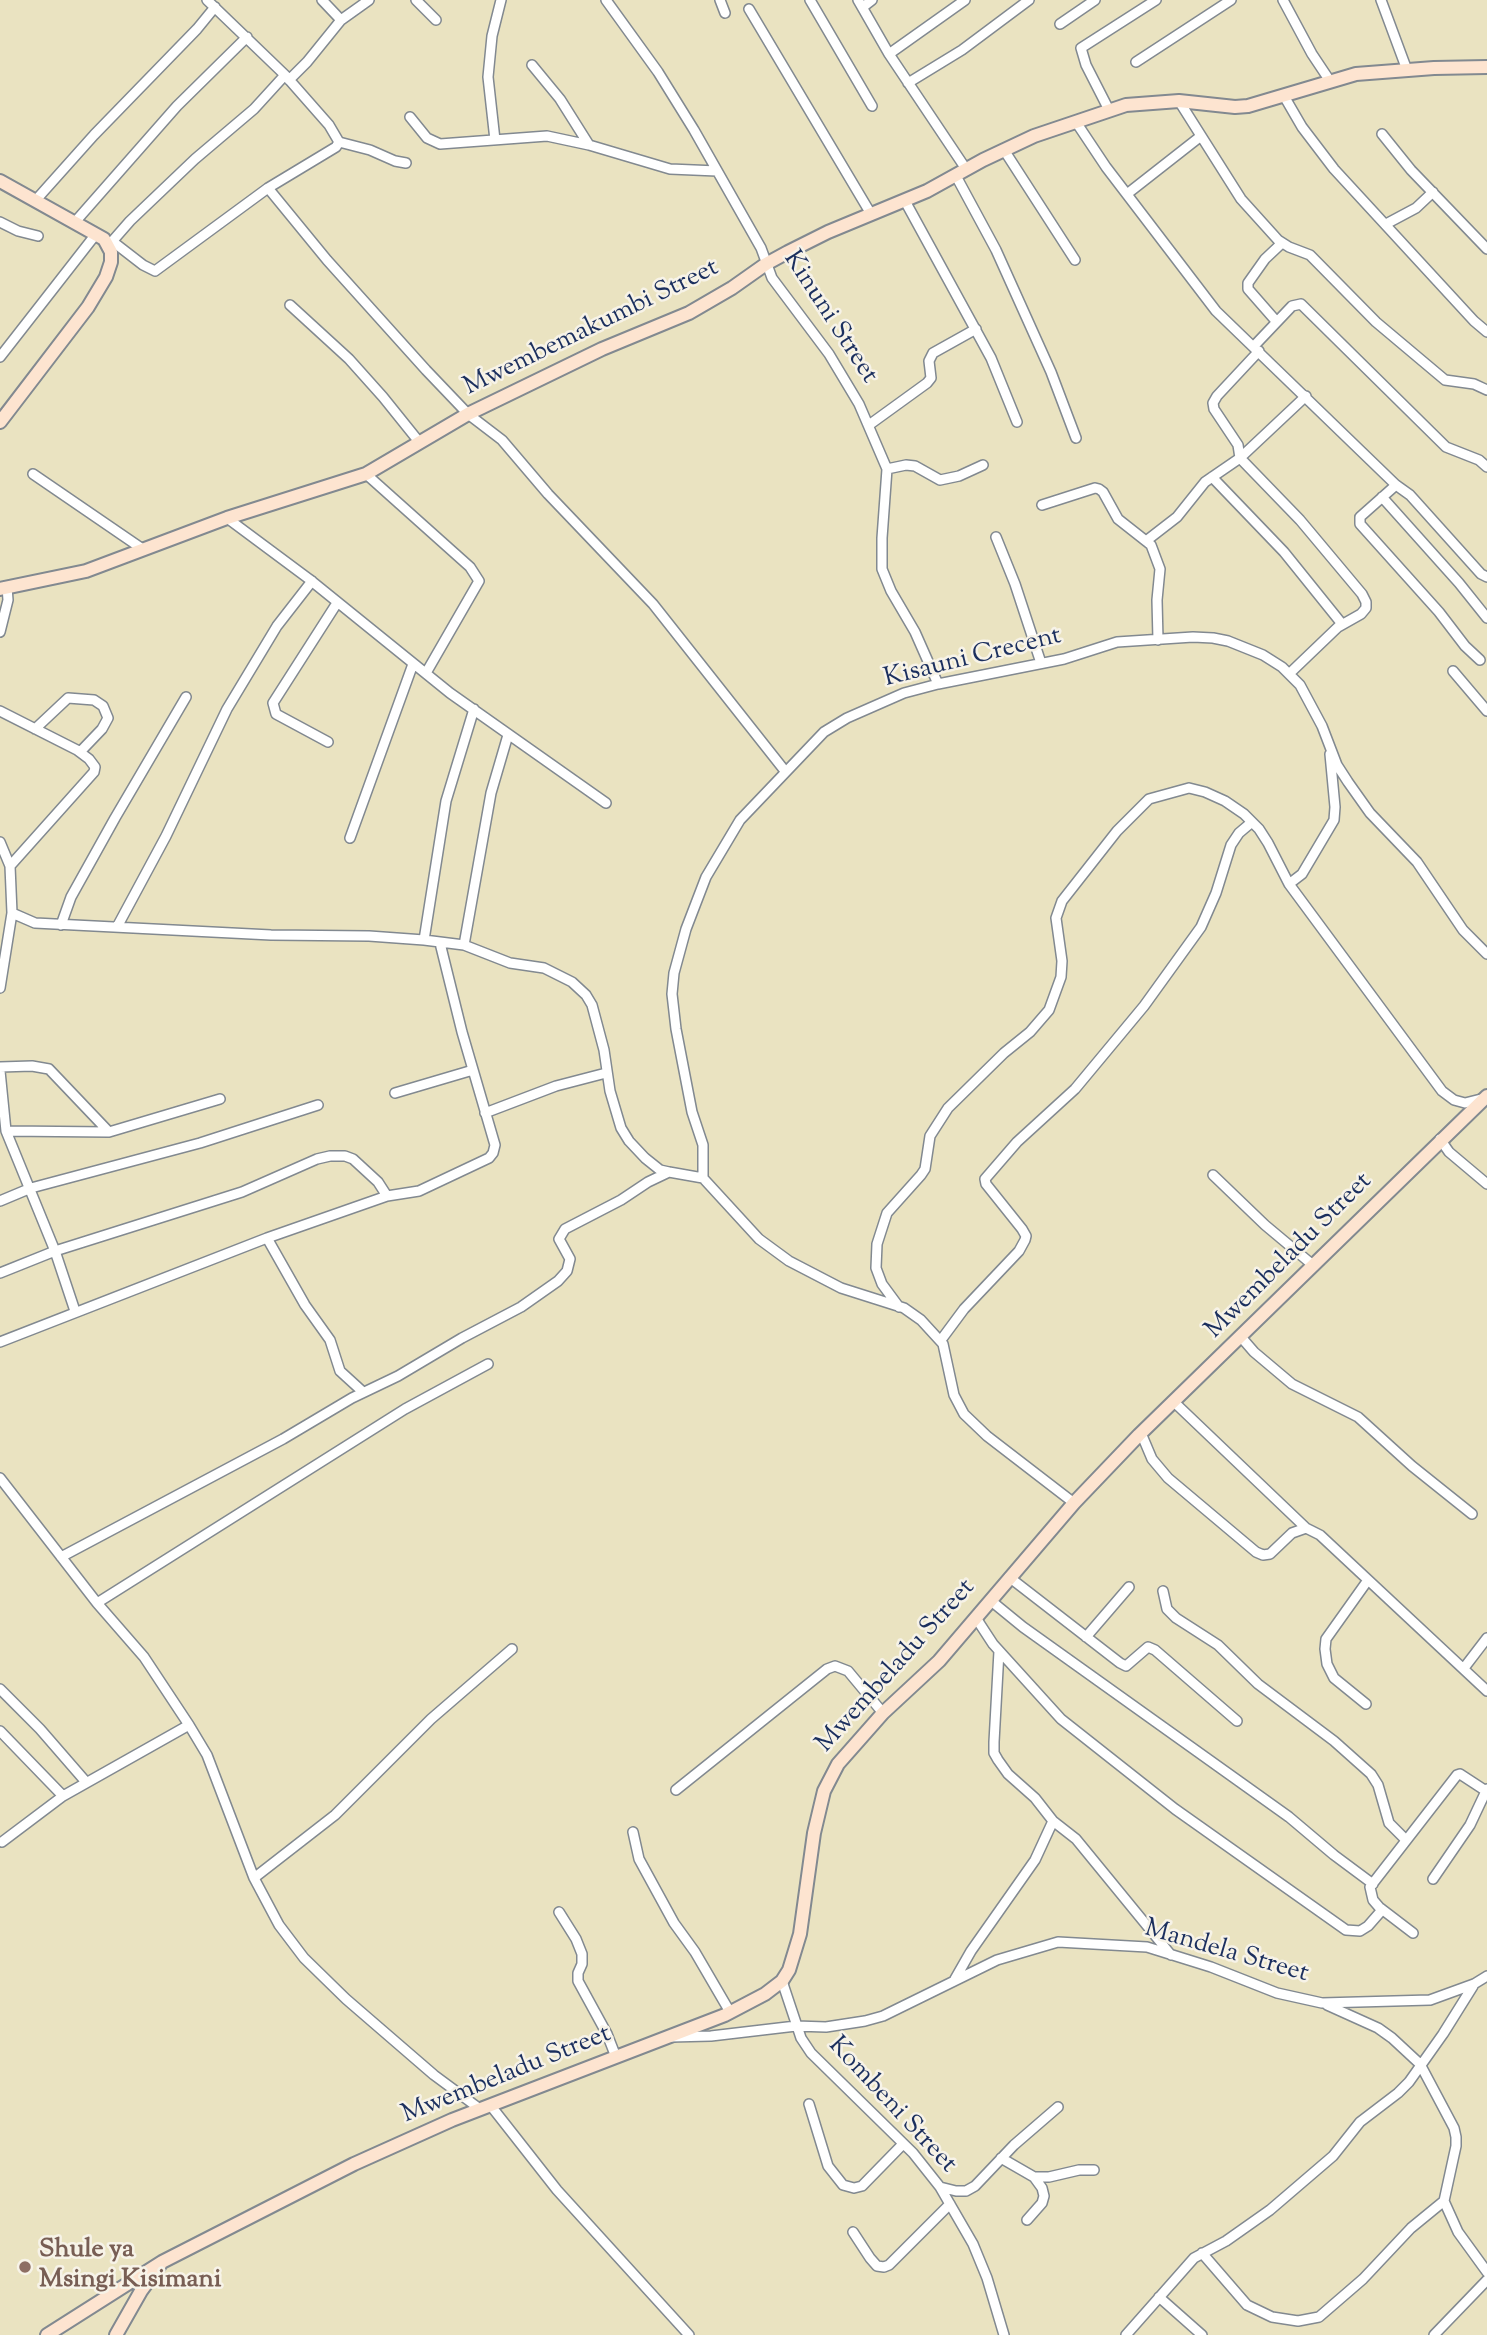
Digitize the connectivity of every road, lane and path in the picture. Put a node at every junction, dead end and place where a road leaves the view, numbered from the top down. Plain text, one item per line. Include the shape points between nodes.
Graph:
1 (207, 0) edge
2 (322, 0) edge
3 (369, 0) edge
4 (501, 0) edge
5 (606, 0) edge
6 (720, 0) edge
7 (810, 0) edge
8 (872, 0) edge
9 (965, 0) edge
10 (1029, 0) edge
11 (1095, 0) edge
12 (1156, 0) edge
13 (1231, 0) edge
14 (1283, 0) edge
15 (1381, 0) edge
16 (421, 2) edge
17 (861, 4) edge
18 (215, 7) junction
19 (749, 9) dead end
20 (725, 13) dead end
21 (341, 20) junction
22 (436, 20) dead end
23 (1060, 24) dead end
24 (247, 37) junction
25 (889, 54) junction
26 (1136, 62) dead end
27 (532, 65) dead end
28 (1487, 67) edge
29 (1408, 70) junction
30 (287, 77) junction
31 (1330, 81) junction
32 (908, 83) junction
33 (1284, 96) junction
34 (1179, 101) junction
35 (872, 106) dead end
36 (1109, 110) junction
37 (410, 117) dead end
38 (1076, 122) junction
39 (1382, 134) dead end
40 (1200, 136) junction
41 (495, 140) junction
42 (339, 142) junction
43 (589, 145) junction
44 (1004, 150) junction
45 (406, 163) dead end
46 (717, 171) junction
47 (961, 173) junction
48 (0, 181) edge
49 (268, 188) junction
50 (1433, 192) junction
51 (1127, 194) junction
52 (35, 201) junction
53 (905, 201) junction
54 (871, 214) junction
55 (0, 222) edge
56 (75, 222) junction
57 (1386, 224) junction
58 (96, 234) junction
59 (38, 236) dead end
60 (1282, 243) junction
61 (110, 244) junction
62 (1487, 249) edge
63 (1075, 260) dead end
64 (766, 264) junction
65 (290, 306) dead end
66 (1276, 321) junction
67 (976, 329) junction
68 (1487, 332) edge
69 (1256, 348) junction
70 (0, 357) edge
71 (1487, 390) edge
72 (1306, 396) junction
73 (468, 414) junction
74 (0, 422) edge
75 (1017, 422) dead end
76 (869, 425) junction
77 (1076, 438) dead end
78 (420, 443) junction
79 (1240, 458) junction
80 (983, 466) dead end
81 (1487, 467) edge
82 (887, 470) junction
83 (33, 474) dead end
84 (366, 474) junction
85 (1212, 477) junction
86 (1396, 485) junction
87 (1382, 497) junction
88 (1042, 505) dead end
89 (227, 519) junction
90 (996, 537) dead end
91 (1146, 541) junction
92 (144, 550) junction
93 (0, 575) edge
94 (1487, 576) edge
95 (312, 581) junction
96 (4, 588) edge
97 (337, 603) junction
98 (1487, 618) edge
99 (1342, 624) junction
100 (0, 632) edge
101 (1158, 640) junction
102 (1480, 660) dead end
103 (1041, 663) junction
104 (413, 664) junction
105 (1453, 671) dead end
106 (426, 673) junction
107 (1290, 673) junction
108 (938, 684) junction
109 (186, 697) dead end
110 (474, 709) junction
111 (0, 711) edge
112 (1487, 711) edge
113 (35, 729) junction
114 (508, 734) junction
115 (328, 742) dead end
116 (1329, 746) junction
117 (80, 752) junction
118 (785, 771) junction
119 (606, 803) dead end
120 (1252, 822) junction
121 (350, 838) dead end
122 (0, 842) edge
123 (10, 866) junction
124 (1289, 884) junction
125 (12, 913) junction
126 (61, 925) junction
127 (117, 927) junction
128 (424, 940) junction
129 (440, 943) junction
130 (464, 945) junction
131 (1487, 954) edge
132 (0, 988) edge
133 (0, 1069) edge
134 (473, 1070) junction
135 (606, 1073) junction
136 (395, 1093) dead end
137 (1485, 1097) edge
138 (220, 1099) dead end
139 (318, 1105) dead end
140 (485, 1113) junction
141 (6, 1131) junction
142 (109, 1132) junction
143 (1440, 1139) junction
144 (669, 1172) junction
145 (1213, 1175) dead end
146 (704, 1178) junction
147 (1487, 1184) edge
148 (31, 1188) junction
149 (387, 1196) junction
150 (0, 1201) edge
151 (267, 1238) junction
152 (55, 1251) junction
153 (1314, 1266) junction
154 (0, 1273) edge
155 (899, 1307) junction
156 (75, 1311) junction
157 (1241, 1337) junction
158 (941, 1340) junction
159 (0, 1342) edge
160 (488, 1364) dead end
161 (363, 1392) junction
162 (1174, 1402) junction
163 (1141, 1433) junction
164 (0, 1478) edge
165 (1074, 1503) junction
166 (1472, 1514) dead end
167 (1306, 1528) junction
168 (61, 1557) junction
169 (1009, 1577) junction
170 (1368, 1580) junction
171 (1129, 1587) dead end
172 (1163, 1591) dead end
173 (990, 1600) junction
174 (97, 1603) junction
175 (976, 1618) junction
176 (1086, 1637) junction
177 (1487, 1638) edge
178 (512, 1649) dead end
179 (999, 1651) junction
180 (1464, 1668) junction
181 (0, 1689) edge
182 (1487, 1691) edge
183 (1366, 1704) dead end
184 (883, 1713) junction
185 (1237, 1721) dead end
186 (190, 1725) junction
187 (0, 1731) edge
188 (86, 1782) junction
189 (676, 1790) dead end
190 (1486, 1790) edge
191 (63, 1796) junction
192 (1054, 1821) junction
193 (633, 1832) dead end
194 (1406, 1840) junction
195 (2, 1842) dead end
196 (254, 1878) junction
197 (1433, 1879) dead end
198 (1373, 1884) junction
199 (1382, 1910) junction
200 (559, 1912) dead end
201 (1413, 1933) dead end
202 (1171, 1955) junction
203 (955, 1979) junction
204 (782, 1981) junction
205 (1483, 1982) edge
206 (1322, 2003) junction
207 (730, 2012) junction
208 (796, 2026) junction
209 (668, 2037) junction
210 (616, 2057) junction
211 (1420, 2064) junction
212 (809, 2104) dead end
213 (1058, 2107) dead end
214 (486, 2108) junction
215 (903, 2144) junction
216 (1001, 2158) junction
217 (1094, 2170) dead end
218 (1034, 2177) junction
219 (940, 2187) junction
220 (1444, 2201) junction
221 (950, 2204) junction
222 (1027, 2220) dead end
223 (853, 2232) dead end
224 (1202, 2253) junction
225 (162, 2262) junction
226 (1487, 2272) edge
227 (1487, 2280) edge
228 (1159, 2297) junction
229 (47, 2335) edge
230 (116, 2335) edge
231 (689, 2335) edge
232 (1004, 2335) edge
233 (1126, 2335) edge
234 (1202, 2335) edge
235 (1434, 2335) edge

1 - 18 street
2 - 21 street
3 - 21 street
4 - 41 street via 488,78
5 - 46 street, Kinuni Street via 658,72
6 - 20 street
7 - 35 street
8 - 17 street
9 - 25 street
10 - 32 street
11 - 23 street
12 - 36 street via 1081,48
13 - 26 street
14 - 31 street
15 - 29 street
16 - 22 street
17 - 25 street
18 - 24 street
18 - 52 street
19 - 54 street
21 - 30 street via 307,61
24 - 30 street
24 - 56 street via 169,114
25 - 32 street
27 - 43 street
28 - 29 street, Mwembemakumbi Street
29 - 31 street, Mwembemakumbi Street
30 - 42 street
30 - 61 street
31 - 33 street, Mwembemakumbi Street
32 - 47 street
33 - 34 street, Mwembemakumbi Street via 1235,107
33 - 57 street via 1316,147
34 - 36 street, Mwembemakumbi Street
34 - 40 street
36 - 38 street, Mwembemakumbi Street
37 - 41 street via 433,142
38 - 44 street, Mwembemakumbi Street
38 - 51 street
39 - 50 street
40 - 51 street
40 - 60 street via 1241,199
41 - 43 street via 547,136
42 - 45 street
42 - 49 street
43 - 46 street via 670,169
44 - 47 street, Mwembemakumbi Street
44 - 63 street
46 - 64 street, Kinuni Street
47 - 53 street, Mwembemakumbi Street
47 - 77 street
48 - 52 street
49 - 61 street via 155,271
49 - 73 street
50 - 57 street via 1416,208
50 - 62 street
51 - 69 street via 1197,289
52 - 56 street
53 - 54 street, Mwembemakumbi Street
53 - 67 street
54 - 64 street, Mwembemakumbi Street
55 - 59 street
56 - 58 street
57 - 68 street
58 - 61 street
58 - 70 street
60 - 66 street via 1248,283 1248,289
60 - 71 street via 1310,256 1376,322 1445,380
61 - 74 street via 111,262 98,290
64 - 73 street, Mwembemakumbi Street via 688,313
64 - 76 street, Kinuni Street via 840,371
65 - 78 street via 362,373
66 - 69 street
66 - 81 street via 1301,304 1446,447
67 - 75 street
67 - 76 street via 933,352 927,383
69 - 72 street
69 - 79 street via 1213,403 1238,445
72 - 79 street
72 - 86 street
73 - 78 street, Mwembemakumbi Street
73 - 118 street via 502,440 653,604
76 - 82 street, Kinuni Street
78 - 84 street, Mwembemakumbi Street
79 - 85 street
79 - 99 street via 1362,594 1366,608
80 - 82 street via 940,480 915,466
82 - 108 street, Kinuni Street via 883,569
83 - 92 street
84 - 89 street, Mwembemakumbi Street
84 - 106 street via 470,567 479,581
85 - 91 street via 1177,517
85 - 99 street via 1284,552
86 - 87 street
86 - 94 street
87 - 98 street
87 - 102 street via 1360,517 1360,524
88 - 91 street via 1099,489 1118,519
89 - 92 street, Mwembemakumbi Street
89 - 95 street
90 - 103 street
91 - 101 street via 1160,569
92 - 96 street, Mwembemakumbi Street via 86,571
93 - 96 street
95 - 97 street
95 - 127 street via 277,626 227,709
96 - 100 street via 8,600
97 - 104 street
97 - 115 street via 273,703 276,714
99 - 107 street
101 - 103 street, Kisauni Crecent via 1117,642
101 - 107 street, Kisauni Crecent via 1228,641 1263,654
103 - 108 street, Kisauni Crecent
104 - 106 street
104 - 121 street
105 - 112 street
106 - 110 street
107 - 116 street, Kisauni Crecent via 1306,695
108 - 118 street, Kisauni Crecent via 904,693 840,722
109 - 126 street via 71,897
110 - 114 street
110 - 128 street via 446,802
111 - 113 street
113 - 117 street
113 - 117 street via 68,698 94,700 108,718
114 - 119 street
114 - 130 street via 491,793
116 - 124 street via 1334,820 1302,874
116 - 131 street, Kisauni Crecent via 1370,813 1417,862 1464,930
117 - 123 street via 94,764 94,772
118 - 146 street, Kisauni Crecent via 740,820 716,857 674,972 676,1029 703,1145
120 - 124 street
120 - 155 street via 1224,801 1189,788 1149,799 1116,831 1062,901 1056,918 1062,977 1049,1010 948,1108 930,1136 925,1169 881,1226 876,1268
120 - 158 street via 1231,845 1201,927 1152,996 1075,1089 1017,1142 985,1179 1022,1229 1024,1244
122 - 123 street
123 - 125 street
124 - 137 street via 1442,1091 1465,1103
125 - 126 street via 35,923
125 - 132 street
126 - 127 street
127 - 128 street
128 - 129 street
129 - 130 street
129 - 134 street
130 - 135 street via 510,963 544,968 580,989 592,1005
133 - 141 street
133 - 142 street via 49,1069
134 - 136 street
134 - 140 street
135 - 140 street
135 - 144 street via 617,1118 629,1141 655,1166
137 - 143 street, Mwembeladu Street
138 - 142 street
139 - 148 street via 200,1143
140 - 149 street via 495,1145 489,1158 419,1191
141 - 142 street
141 - 148 street
143 - 147 street via 1448,1152
143 - 153 street, Mwembeladu Street
144 - 146 street
144 - 161 street via 562,1232 559,1241 570,1265 545,1290
145 - 153 street
146 - 155 street via 759,1239 789,1261 841,1288
148 - 150 street
148 - 152 street
149 - 151 street
149 - 152 street via 353,1159 330,1156 242,1192
151 - 156 street
151 - 161 street via 330,1340 340,1371
152 - 154 street
152 - 156 street
153 - 157 street, Mwembeladu Street
155 - 158 street
156 - 159 street
157 - 162 street, Mwembeladu Street
157 - 166 street via 1292,1384 1358,1417
158 - 165 street via 954,1395 964,1414
160 - 174 street via 405,1409
161 - 168 street
162 - 163 street, Mwembeladu Street
162 - 167 street
163 - 165 street, Mwembeladu Street
163 - 167 street via 1152,1459 1168,1478 1260,1554 1270,1554 1292,1533
164 - 168 street
165 - 169 street, Mwembeladu Street
167 - 170 street via 1330,1542
168 - 174 street
169 - 173 street, Mwembeladu Street
169 - 176 street
170 - 180 street
170 - 183 street via 1326,1639 1325,1649 1334,1678
171 - 176 street
172 - 194 street via 1167,1609 1176,1618 1218,1645 1258,1684 1371,1774 1389,1823
173 - 175 street, Mwembeladu Street
173 - 198 street via 1289,1817
174 - 186 street via 144,1657
175 - 179 street
175 - 184 street, Mwembeladu Street via 939,1661
176 - 185 street via 1126,1666 1143,1649 1155,1650
177 - 180 street
178 - 196 street via 431,1719 335,1815
179 - 192 street via 994,1753
179 - 199 street via 1061,1719 1148,1789 1335,1923 1360,1931
180 - 182 street
181 - 188 street
184 - 189 street via 848,1671 835,1666
184 - 204 street, Mwembeladu Street via 838,1764 824,1791 800,1934
186 - 188 street
186 - 196 street
187 - 191 street
188 - 191 street
190 - 194 street via 1460,1774
190 - 197 street via 1470,1825
191 - 195 street
192 - 202 street via 1076,1839
192 - 203 street via 1035,1860
193 - 207 street via 639,1859
194 - 198 street
196 - 214 street via 279,1925 304,1958 434,2075
198 - 199 street via 1373,1900
199 - 201 street
200 - 210 street via 582,1954 578,1981
202 - 203 street, Mandela Street via 1147,1947 1058,1942
202 - 206 street, Mandela Street via 1277,1993
203 - 208 street, Mandela Street via 883,2016 826,2027
204 - 207 street, Mwembeladu Street
204 - 208 street, Kombeni Street
205 - 206 street, Mandela Street via 1430,2000
205 - 211 street
206 - 211 street via 1378,2028
207 - 209 street, Mwembeladu Street
208 - 209 street, Mandela Street
208 - 215 street, Kombeni Street via 811,2053
209 - 210 street, Mwembeladu Street
210 - 214 street, Mwembeladu Street
211 - 220 street via 1454,2128 1456,2146
211 - 224 street via 1409,2082 1360,2122 1333,2157 1270,2210
212 - 215 street via 828,2166 843,2185 862,2186
213 - 216 street
214 - 225 street, Mwembeladu Street via 354,2164
214 - 231 street
215 - 219 street, Kombeni Street
216 - 218 street
216 - 219 street via 966,2191
217 - 218 street
218 - 222 street via 1044,2196
219 - 221 street, Kombeni Street
220 - 224 street via 1319,2317 1298,2321 1272,2317 1247,2305
220 - 226 street via 1458,2232
221 - 223 street via 884,2267 877,2266
221 - 232 street, Kombeni Street via 973,2244
224 - 228 street
225 - 229 street, Mwembeladu Street
225 - 230 street
227 - 235 street
228 - 233 street
228 - 234 street

